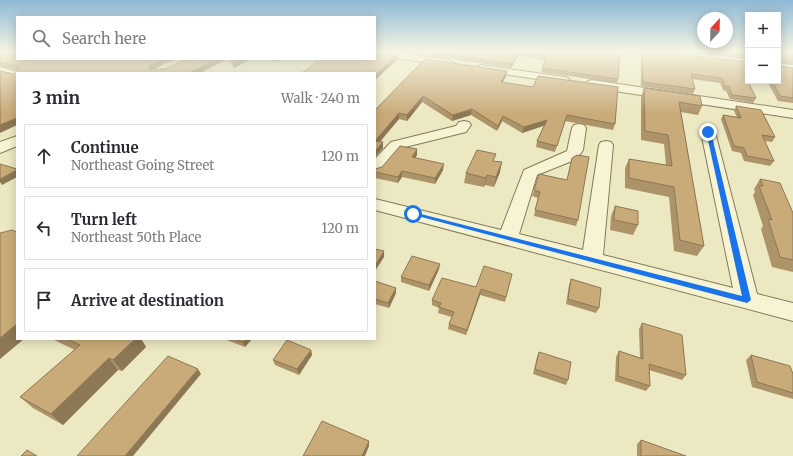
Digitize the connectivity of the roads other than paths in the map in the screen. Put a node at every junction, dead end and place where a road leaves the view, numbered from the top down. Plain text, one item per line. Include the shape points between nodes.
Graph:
1 (514, 72) edge
2 (793, 114) edge
3 (464, 125) dead end
4 (579, 128) dead end
5 (708, 132) dead end
6 (16, 140) edge
7 (606, 145) dead end
8 (0, 148) edge
9 (376, 168) edge
10 (376, 204) edge
11 (508, 239) junction
12 (592, 260) junction
13 (747, 300) junction
14 (793, 312) edge

1 - 2 street
3 - 9 street via 461,129 396,144
4 - 11 street via 575,150 569,157 530,173
5 - 13 street
6 - 8 street
7 - 12 street
10 - 11 street
11 - 12 street
12 - 13 street
13 - 14 street

